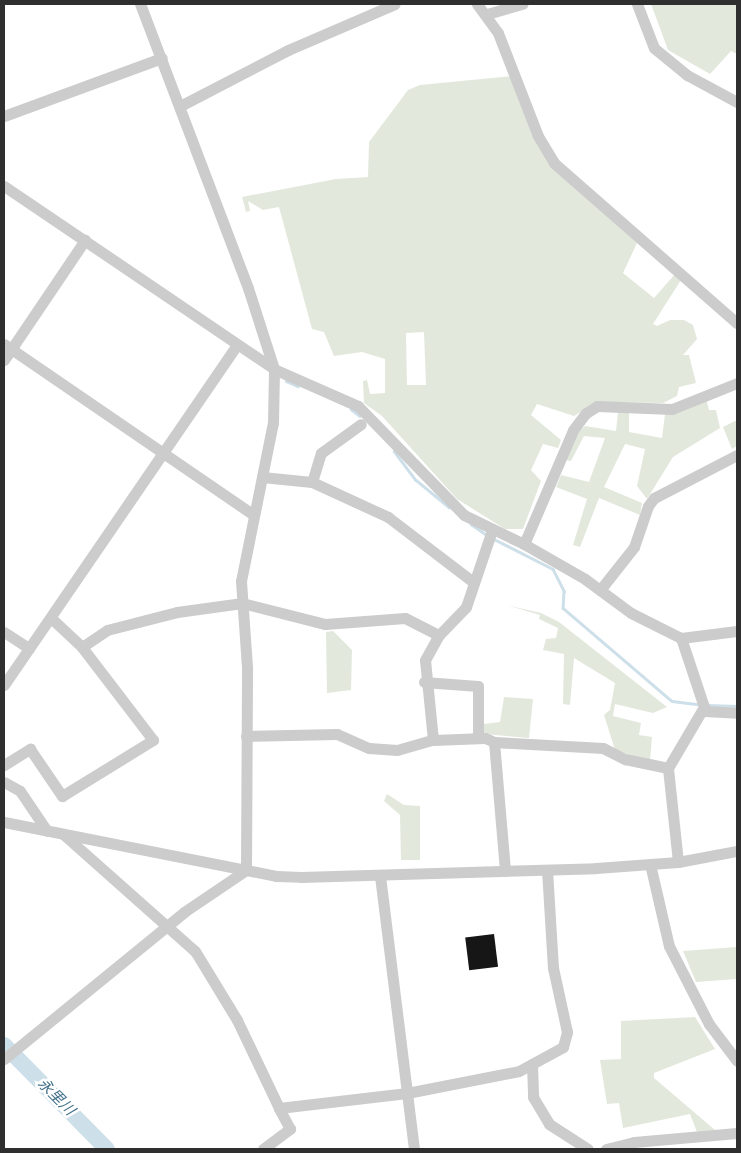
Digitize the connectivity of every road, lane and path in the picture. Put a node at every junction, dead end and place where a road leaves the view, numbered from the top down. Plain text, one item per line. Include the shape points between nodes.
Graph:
1 (140, 4) edge
2 (395, 4) edge
3 (477, 4) edge
4 (523, 4) edge
5 (637, 4) edge
6 (487, 14) junction
7 (162, 58) junction
8 (737, 102) edge
9 (180, 106) junction
10 (4, 116) edge
11 (4, 186) edge
12 (84, 240) junction
13 (737, 322) edge
14 (236, 345) junction
15 (8, 346) edge
16 (4, 360) edge
17 (274, 369) junction
18 (737, 384) edge
19 (361, 424) dead end
20 (163, 450) junction
21 (737, 455) edge
22 (262, 477) junction
23 (312, 482) junction
24 (254, 515) junction
25 (490, 535) junction
26 (524, 544) junction
27 (473, 582) junction
28 (600, 590) junction
29 (242, 603) junction
30 (51, 618) junction
31 (737, 631) edge
32 (4, 632) edge
33 (439, 635) junction
34 (681, 638) junction
35 (82, 647) junction
36 (29, 648) junction
37 (424, 682) junction
38 (4, 686) edge
39 (704, 706) junction
40 (737, 713) edge
41 (246, 736) junction
42 (478, 738) junction
43 (433, 740) junction
44 (494, 742) junction
45 (4, 765) edge
46 (668, 768) junction
47 (4, 782) edge
48 (4, 822) edge
49 (47, 831) junction
50 (62, 834) junction
51 (737, 851) edge
52 (678, 862) junction
53 (650, 864) junction
54 (246, 870) junction
55 (547, 870) junction
56 (505, 872) junction
57 (380, 876) junction
58 (170, 926) junction
59 (4, 1059) edge
60 (737, 1061) edge
61 (532, 1064) junction
62 (407, 1093) junction
63 (279, 1108) junction
64 (737, 1133) edge
65 (263, 1149) edge
66 (414, 1149) edge
67 (588, 1149) edge
68 (606, 1149) edge

1 - 7 street
2 - 9 street via 288,50
3 - 6 street
4 - 6 street
5 - 8 street via 654,48 687,75
6 - 13 street via 498,33 538,136 554,163
7 - 9 street
7 - 10 street
9 - 17 street via 269,346
11 - 12 street
12 - 14 street
12 - 15 street
14 - 17 street
14 - 20 street
15 - 16 street
15 - 20 street
17 - 22 street via 273,423
17 - 25 street via 358,406 446,498
18 - 26 street via 672,409 597,406 586,413 573,430
19 - 23 street via 321,453
20 - 24 street
20 - 30 street
21 - 28 street via 654,498 648,506 634,547
22 - 23 street
22 - 24 street
23 - 27 street via 388,517
24 - 29 street via 241,580
25 - 26 street
25 - 27 street
26 - 28 street
27 - 33 street via 466,608
28 - 34 street via 632,613
29 - 33 street via 325,624 405,618
29 - 35 street via 177,612 107,630
29 - 41 street
30 - 35 street
30 - 36 street
31 - 34 street
32 - 36 street
33 - 37 street via 428,650
34 - 39 street
35 - 45 street via 153,740 62,796 30,749
36 - 38 street
37 - 42 street via 478,686
37 - 43 street
39 - 40 street
39 - 46 street via 693,719
41 - 43 street via 337,734 370,748 397,750
41 - 54 street
42 - 43 street
42 - 44 street
44 - 46 street via 602,748 625,759
44 - 56 street
46 - 52 street
47 - 49 street via 20,791
48 - 49 street
49 - 50 street
50 - 54 street
50 - 58 street
51 - 52 street
52 - 53 street
53 - 55 street
53 - 60 street via 669,946 718,1040
54 - 57 street via 276,876
54 - 58 street
55 - 56 street
55 - 61 street via 553,968 567,1032 563,1047
56 - 57 street
57 - 62 street
58 - 59 street
58 - 63 street via 194,951 236,1020
61 - 62 street via 519,1072
61 - 67 street via 533,1097 549,1124
62 - 63 street
62 - 66 street
63 - 65 street via 290,1129
64 - 68 street via 634,1142

